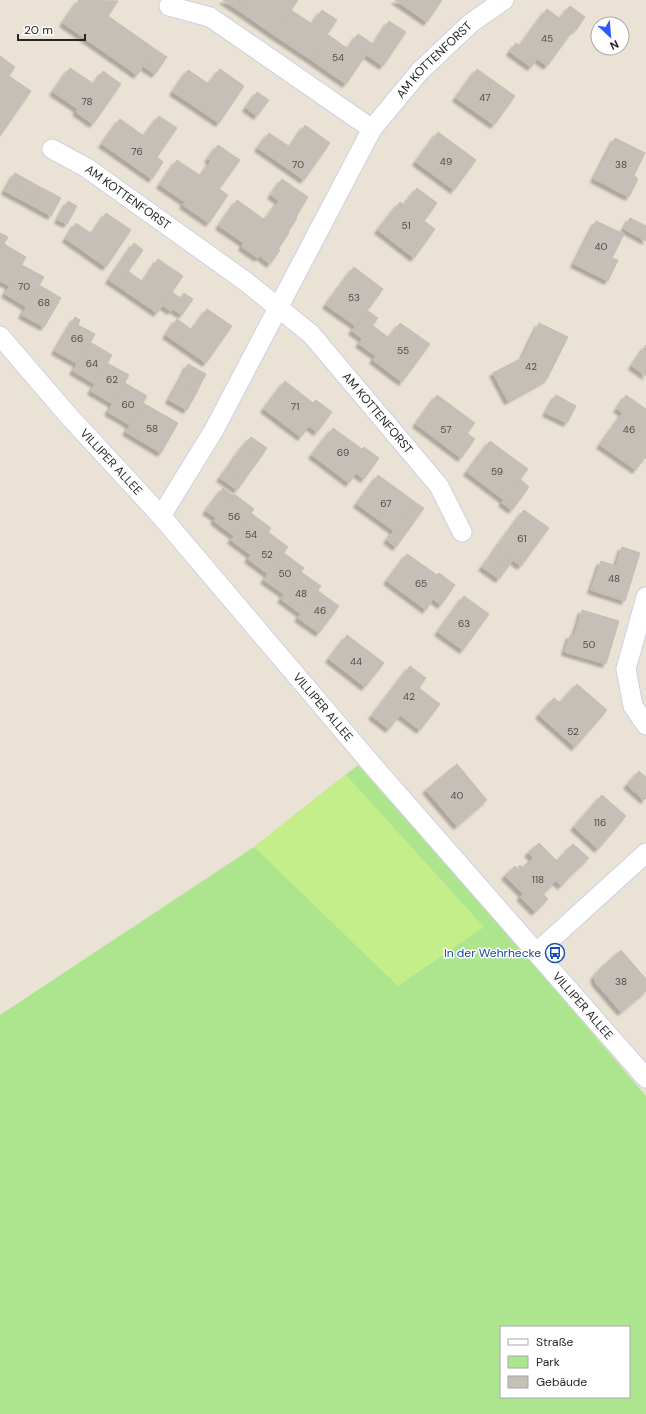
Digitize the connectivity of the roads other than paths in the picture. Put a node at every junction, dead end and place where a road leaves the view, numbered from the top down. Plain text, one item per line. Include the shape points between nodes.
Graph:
1 (504, 0) edge
2 (169, 6) dead end
3 (372, 129) junction
4 (52, 149) dead end
5 (278, 307) junction
6 (0, 336) edge
7 (161, 516) junction
8 (462, 532) dead end
9 (646, 597) edge
10 (646, 725) edge
11 (646, 853) edge
12 (537, 952) junction
13 (646, 1078) edge

1 - 3 street, AM KOTTENFORST via 471,23 420,71
2 - 3 street via 210,17
3 - 5 street, AM KOTTENFORST
4 - 5 street, AM KOTTENFORST via 87,168 245,280
5 - 7 street, AM KOTTENFORST via 214,430
5 - 8 street, AM KOTTENFORST via 311,334 439,486
6 - 7 street, VILLIPER ALLEE via 67,414
7 - 12 street, VILLIPER ALLEE via 368,760
9 - 10 street via 626,669 634,706
11 - 12 street
12 - 13 street, VILLIPER ALLEE

